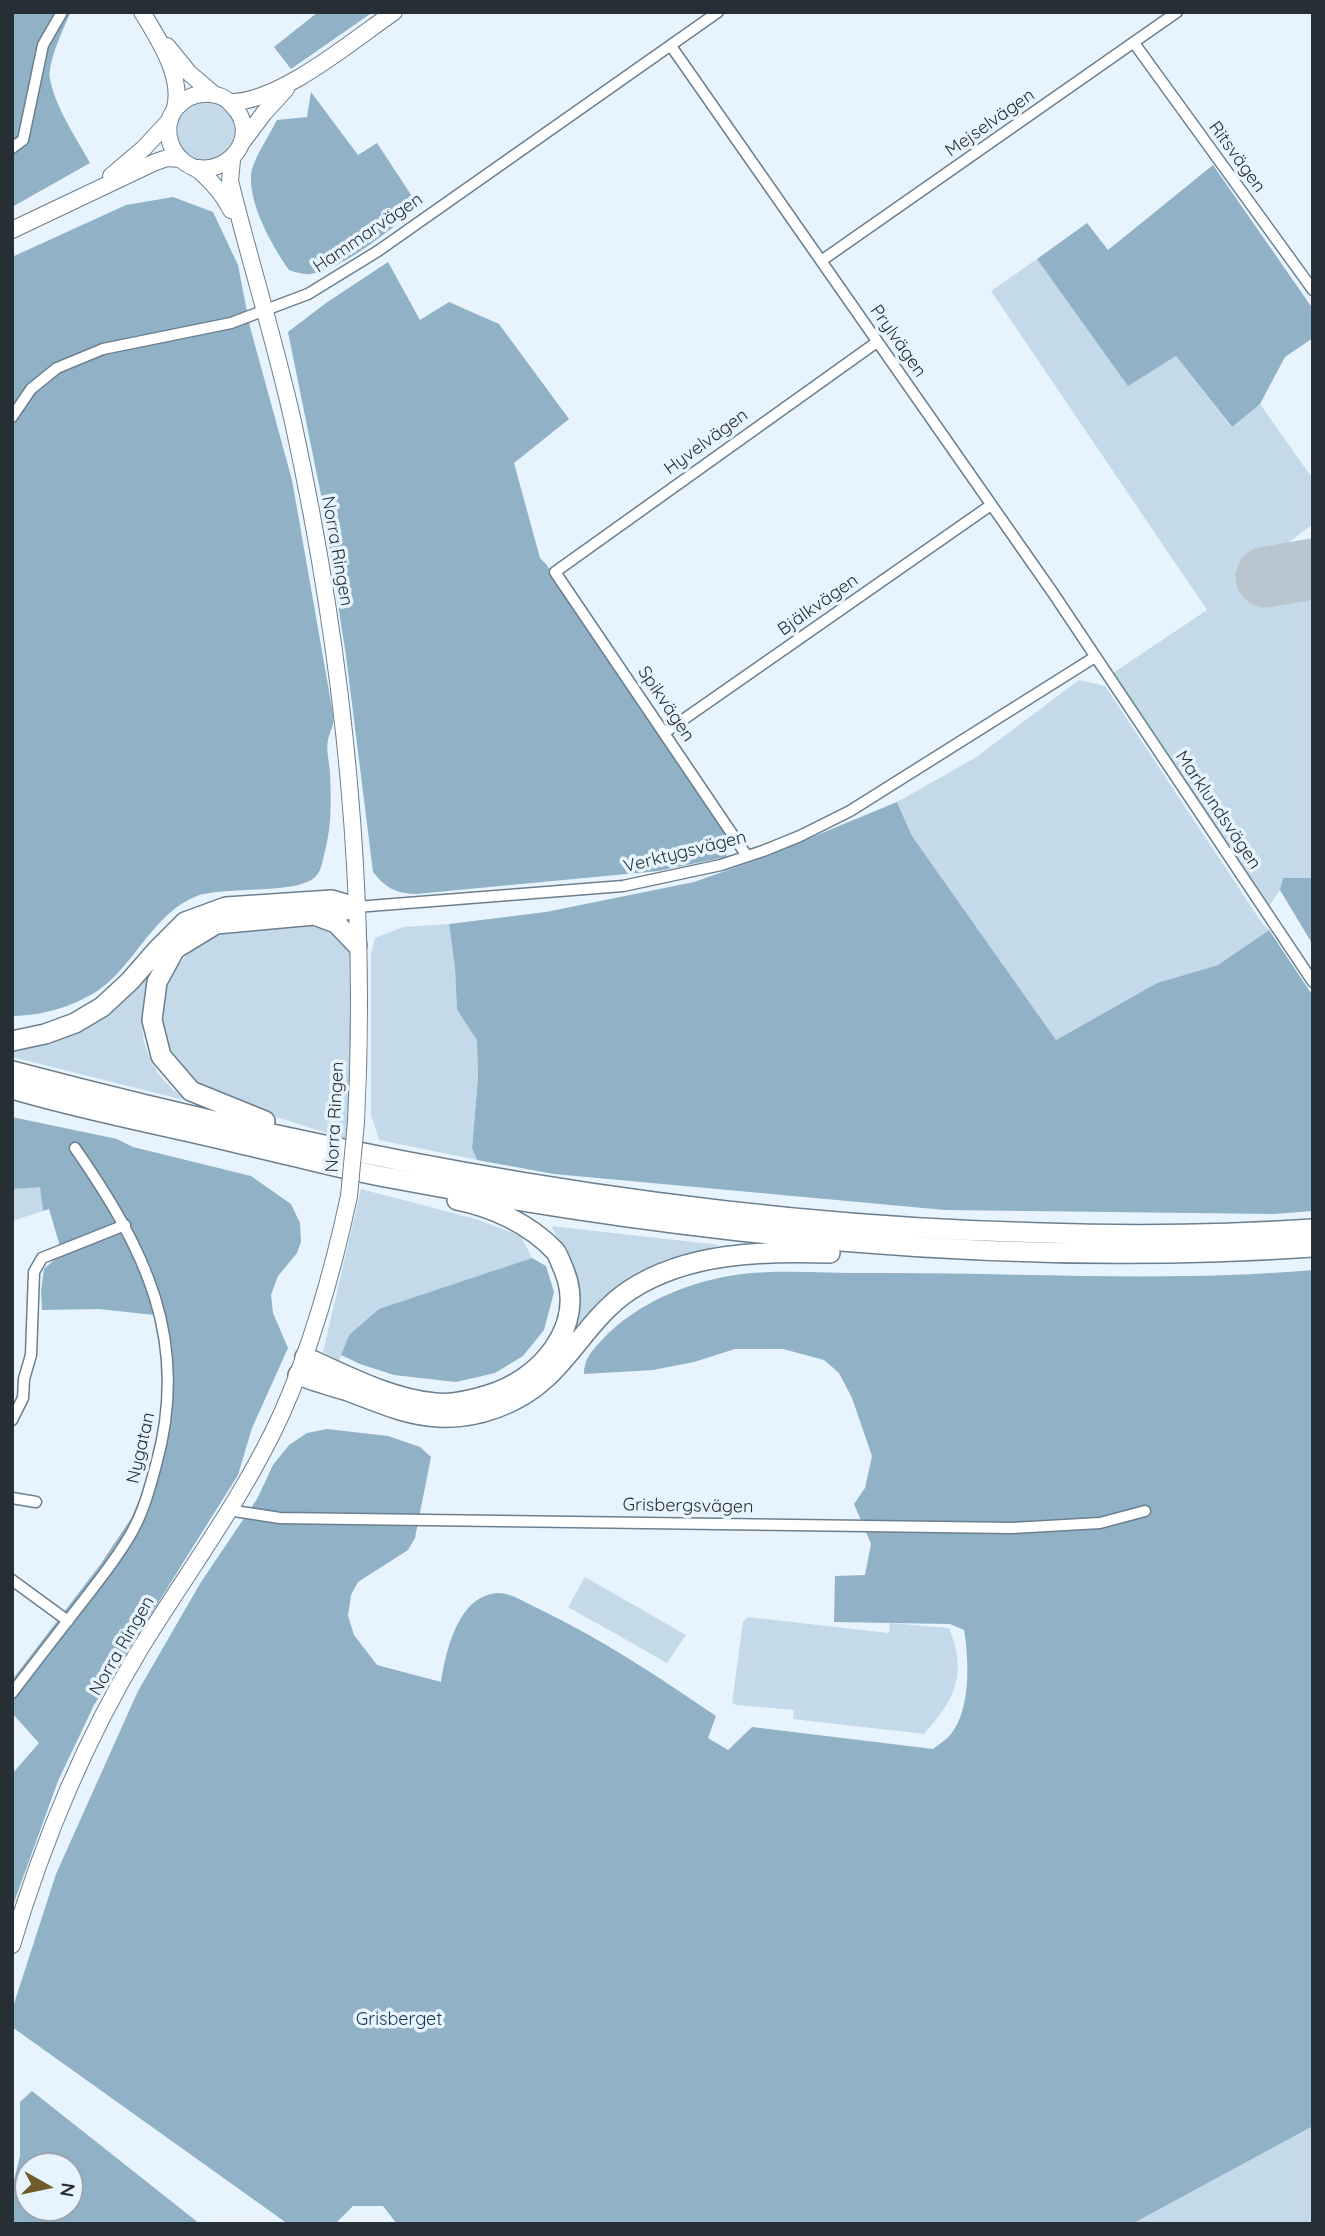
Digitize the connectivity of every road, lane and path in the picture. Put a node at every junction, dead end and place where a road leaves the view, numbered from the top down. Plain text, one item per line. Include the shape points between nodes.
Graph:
1 (62, 12) edge
2 (394, 12) edge
3 (718, 12) edge
4 (1177, 12) edge
5 (146, 19) edge
6 (1134, 43) junction
7 (671, 46) junction
8 (303, 75) junction
9 (223, 98) junction
10 (172, 116) junction
11 (243, 141) junction
12 (12, 148) edge
13 (180, 159) junction
14 (232, 159) junction
15 (197, 168) junction
16 (85, 194) junction
17 (240, 226) junction
18 (12, 230) edge
19 (821, 261) junction
20 (1313, 290) edge
21 (265, 311) junction
22 (877, 342) junction
23 (12, 417) edge
24 (991, 505) junction
25 (555, 572) joint
26 (1095, 657) junction
27 (664, 733) junction
28 (747, 856) junction
29 (356, 907) junction
30 (317, 915) junction
31 (357, 945) junction
32 (1313, 982) edge
33 (12, 1041) edge
34 (12, 1071) edge
35 (12, 1089) edge
36 (328, 1145) junction
37 (75, 1148) dead end
38 (383, 1177) junction
39 (125, 1225) junction
40 (1313, 1229) edge
41 (919, 1247) junction
42 (1313, 1247) edge
43 (301, 1366) junction
44 (12, 1377) edge
45 (24, 1379) junction
46 (12, 1420) edge
47 (12, 1498) edge
48 (36, 1502) dead end
49 (228, 1510) junction
50 (1145, 1511) dead end
51 (12, 1580) edge
52 (68, 1621) junction
53 (12, 1693) edge
54 (12, 1945) edge

1 - 12 street via 43,45 23,140
2 - 8 main road
3 - 7 street, Hammarvägen
4 - 6 street, Mejselvägen
5 - 9 main road via 189,73
5 - 10 main road via 175,78 178,95
6 - 19 street, Mejselvägen
6 - 20 street, Ritsvägen
7 - 19 street, Prylvägen
7 - 21 street, Hammarvägen via 378,251 308,294
8 - 9 main road via 254,99
8 - 11 main road via 274,101
9 - 10 main road via 192,96
9 - 11 main road via 242,119
10 - 13 main road via 169,136
10 - 16 main road via 131,161
11 - 14 main road
13 - 15 main road
13 - 16 main road via 153,163
14 - 15 main road via 212,169
14 - 17 main road, Norra Ringen via 230,181
15 - 17 main road, Norra Ringen via 223,195
16 - 18 main road
17 - 21 main road, Norra Ringen
19 - 22 street, Prylvägen
21 - 23 street, Hammarvägen via 204,329 103,349 57,368 31,389
21 - 29 main road, Norra Ringen via 292,421 333,646
22 - 24 street, Prylvägen
22 - 25 street, Hyvelvägen
24 - 26 street, Prylvägen
24 - 27 street, Bjälkvägen
25 - 27 street, Spikvägen
26 - 28 street, Verktygsvägen via 850,811
26 - 32 street, Marklundsvägen
27 - 28 street, Spikvägen
28 - 29 street, Verktygsvägen via 623,886
29 - 30 highway
29 - 31 main road, Norra Ringen
29 - 33 highway via 332,900 226,907 185,922 102,1007 75,1023
30 - 31 highway via 341,927
30 - 36 highway via 216,924 175,949 157,982 152,1020 161,1056 191,1091
31 - 43 main road, Norra Ringen, bridge via 356,1122 349,1196 318,1321
34 - 36 highway
35 - 38 highway
36 - 40 highway via 605,1195 841,1223 1087,1235
37 - 39 street, Nygatan
38 - 41 highway via 738,1232
38 - 43 highway via 524,1224 557,1253 569,1281 568,1323 551,1352 520,1381 502,1391 457,1402 437,1404 404,1397
39 - 45 street via 42,1258 34,1272 31,1355
39 - 52 street, Nygatan via 164,1330 169,1385 166,1432 133,1531
41 - 42 highway via 1236,1252
41 - 43 highway via 857,1253 739,1254 679,1267 631,1290 599,1316 545,1378 512,1402 477,1414 440,1417 396,1410
43 - 49 main road, Norra Ringen via 281,1415
44 - 45 street
45 - 46 street via 23,1398
47 - 48 street
49 - 50 street, Grisbergsvägen via 279,1518 1012,1528 1100,1523
49 - 54 main road, Norra Ringen via 94,1732 56,1815
51 - 52 street
52 - 53 street, Nygatan

